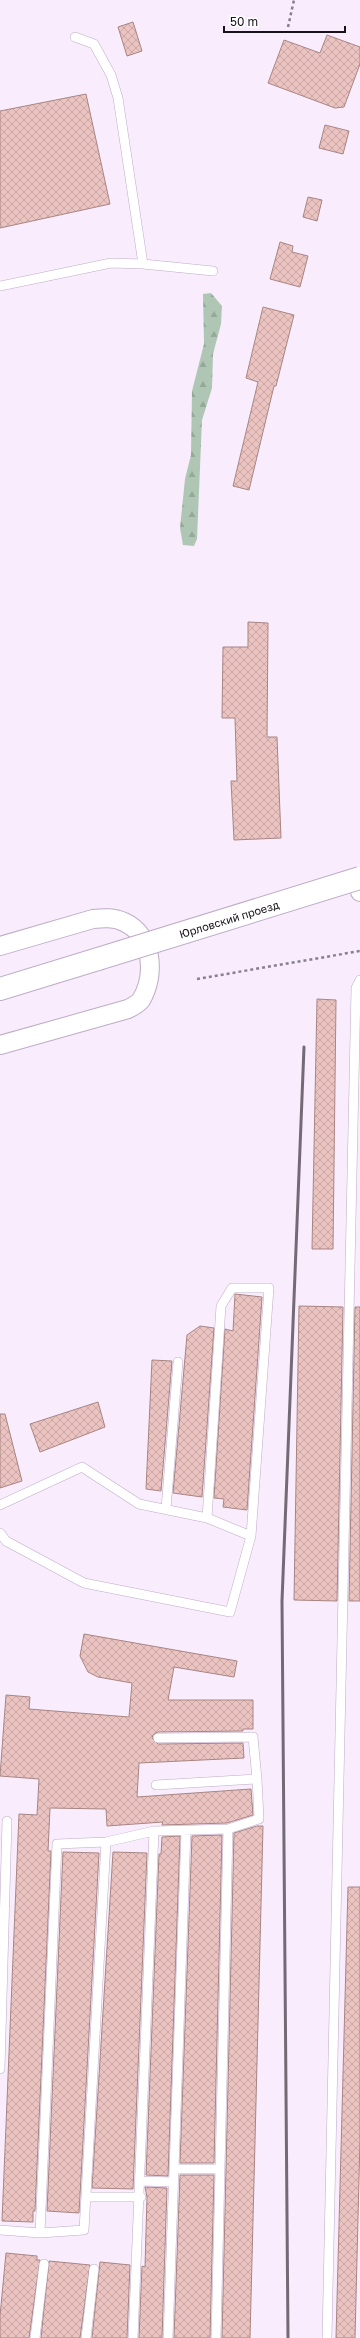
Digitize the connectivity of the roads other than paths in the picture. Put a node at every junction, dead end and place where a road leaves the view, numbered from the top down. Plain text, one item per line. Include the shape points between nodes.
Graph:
1 (75, 37) dead end
2 (143, 264) junction
3 (213, 271) dead end
4 (0, 286) edge
5 (360, 878) edge
6 (0, 946) edge
7 (360, 980) edge
8 (0, 989) edge
9 (0, 1045) edge
10 (178, 1362) dead end
11 (0, 1506) edge
12 (166, 1509) junction
13 (207, 1518) junction
14 (0, 1533) edge
15 (252, 1536) junction
16 (158, 1738) dead end
17 (257, 1779) junction
18 (156, 1785) dead end
19 (7, 1821) dead end
20 (228, 1829) junction
21 (186, 1830) junction
22 (154, 1832) junction
23 (106, 1842) junction
24 (0, 2069) edge
25 (174, 2168) junction
26 (220, 2169) junction
27 (141, 2181) junction
28 (174, 2182) junction
29 (86, 2197) junction
30 (141, 2197) junction
31 (0, 2230) edge
32 (40, 2233) junction
33 (44, 2264) dead end
34 (94, 2269) dead end
35 (35, 2338) edge
36 (86, 2338) edge
37 (134, 2338) edge
38 (168, 2338) edge
39 (216, 2338) edge
40 (327, 2338) edge

1 - 2 lane via 94,44 111,74 118,98
2 - 3 lane
2 - 4 lane via 111,263
5 - 8 main road, Юрловский проезд, bridge
6 - 9 street via 93,919 109,918 123,921 136,929 145,940 150,968 140,1002 128,1009
7 - 40 lane via 356,988
10 - 12 lane
11 - 12 lane via 82,1467 139,1504
12 - 13 lane
13 - 15 lane
13 - 15 lane via 222,1306 232,1288 269,1288
14 - 15 lane via 6,1541 84,1583 230,1612
16 - 17 lane via 253,1737
17 - 18 lane
17 - 20 lane via 260,1819
19 - 24 lane
20 - 21 lane
20 - 26 lane
21 - 22 lane
21 - 25 lane
22 - 23 lane
22 - 27 lane
23 - 29 lane
23 - 32 lane via 57,1844
25 - 26 lane
25 - 28 lane
26 - 39 lane
27 - 28 lane
27 - 30 lane
28 - 38 lane
29 - 30 lane
29 - 32 lane via 84,2230
30 - 37 lane
31 - 32 lane
33 - 35 lane
34 - 36 lane

